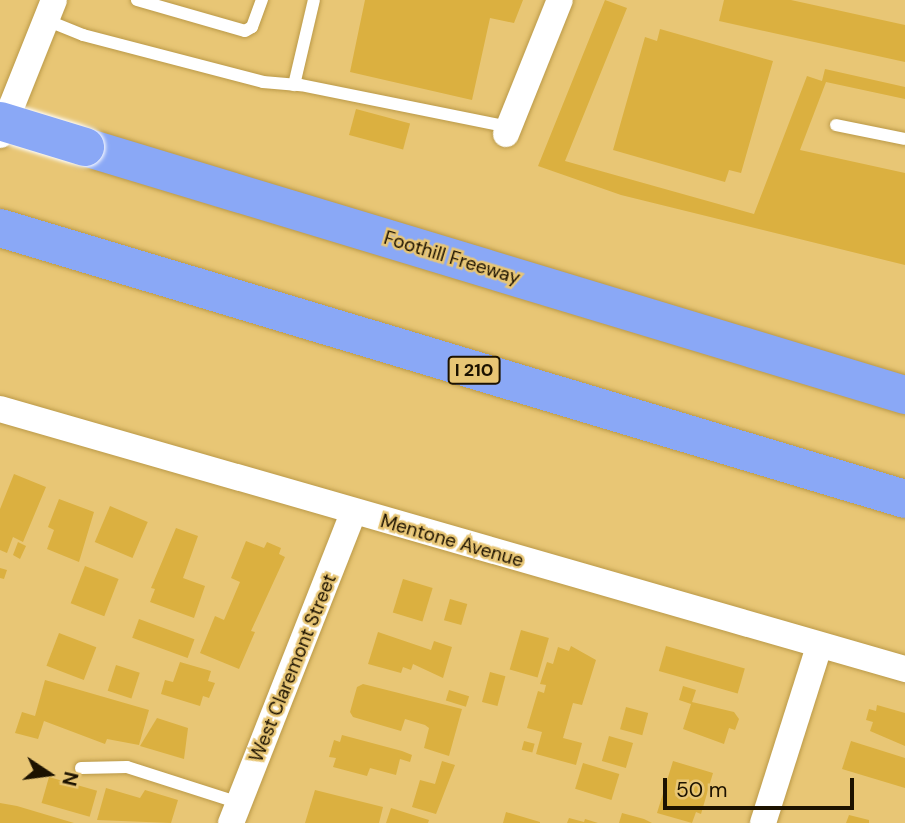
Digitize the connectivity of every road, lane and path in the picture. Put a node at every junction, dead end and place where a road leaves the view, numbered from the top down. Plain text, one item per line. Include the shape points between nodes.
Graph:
1 (137, 0) edge
2 (262, 0) edge
3 (314, 0) edge
4 (560, 0) edge
5 (50, 10) edge
6 (294, 85) junction
7 (0, 121) edge
8 (836, 124) dead end
9 (507, 131) joint
10 (0, 135) edge
11 (905, 139) edge
12 (0, 228) edge
13 (905, 395) edge
14 (0, 409) edge
15 (905, 499) edge
16 (353, 513) junction
17 (819, 646) junction
18 (905, 669) edge
19 (81, 768) dead end
20 (235, 813) edge
21 (763, 823) edge

1 - 2 lane via 245,31 252,27
3 - 6 lane
4 - 9 street
5 - 6 lane via 83,35 263,82
5 - 10 street
6 - 9 lane
7 - 13 highway, Foothill Freeway, bridge
8 - 11 lane
12 - 15 highway, I 210
14 - 16 street, Mentone Avenue
16 - 17 street, Mentone Avenue
16 - 20 street, West Claremont Street
17 - 18 street, Mentone Avenue
17 - 21 street
19 - 20 lane via 127,767

